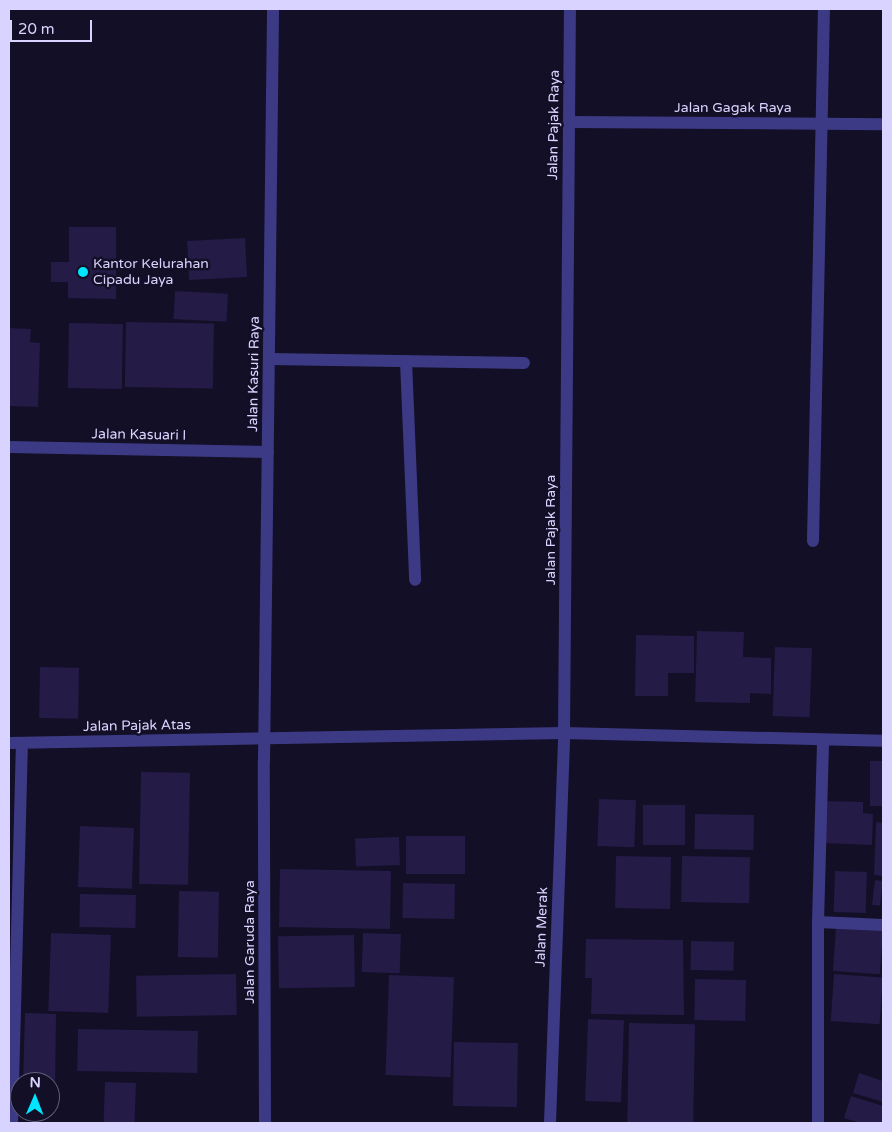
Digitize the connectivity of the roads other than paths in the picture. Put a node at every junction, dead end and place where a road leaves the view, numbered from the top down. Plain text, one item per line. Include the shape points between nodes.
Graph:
1 (273, 9) edge
2 (570, 9) edge
3 (824, 9) edge
4 (569, 122) junction
5 (822, 124) junction
6 (883, 124) edge
7 (269, 360) junction
8 (406, 361) junction
9 (524, 363) dead end
10 (9, 447) edge
11 (268, 452) junction
12 (812, 541) dead end
13 (416, 580) dead end
14 (564, 733) junction
15 (265, 740) junction
16 (823, 740) junction
17 (883, 741) edge
18 (15, 743) edge
19 (13, 854) edge
20 (818, 922) junction
21 (883, 925) edge
22 (11, 1072) edge
23 (265, 1123) edge
24 (550, 1123) edge
25 (818, 1123) edge

1 - 7 street, Jalan Kasuri Raya
2 - 4 street, Jalan Pajak Raya
3 - 5 street
4 - 5 street, Jalan Gagak Raya
4 - 14 street, Jalan Pajak Raya
5 - 6 street, Jalan Gagak Raya
5 - 12 street
7 - 8 street
7 - 11 street, Jalan Kasuri Raya
8 - 9 street
8 - 13 street
10 - 11 street, Jalan Kasuari I
11 - 15 street, Jalan Kasuri Raya
14 - 15 street, Jalan Pajak Atas
14 - 16 street
14 - 24 street, Jalan Merak
15 - 18 street, Jalan Pajak Atas
15 - 23 street, Jalan Garuda Raya
16 - 17 street
16 - 20 street
18 - 19 street
19 - 22 street
20 - 21 street
20 - 25 street

